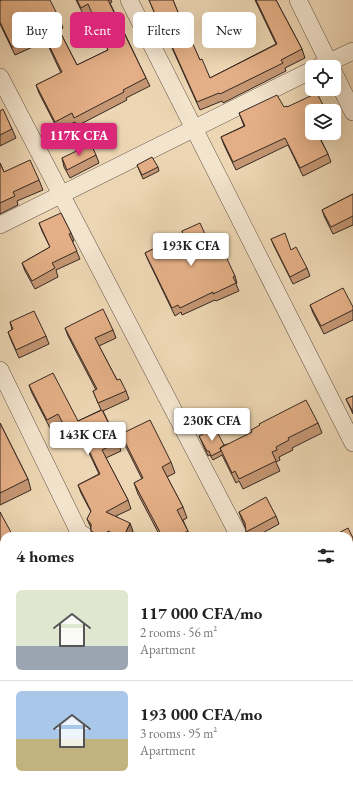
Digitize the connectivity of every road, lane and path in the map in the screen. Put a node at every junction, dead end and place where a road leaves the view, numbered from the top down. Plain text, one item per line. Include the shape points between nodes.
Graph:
1 (129, 0) edge
2 (298, 0) edge
3 (353, 51) edge
4 (325, 60) edge
5 (339, 60) edge
6 (305, 73) edge
7 (0, 77) edge
8 (341, 90) edge
9 (353, 112) edge
10 (194, 128) junction
11 (60, 194) junction
12 (0, 225) edge
13 (0, 370) edge
14 (353, 443) edge
15 (79, 532) edge
16 (237, 532) edge

1 - 10 street
2 - 4 street
3 - 5 street
6 - 10 street
7 - 11 street
8 - 9 street
10 - 11 street
10 - 14 street
11 - 12 street
11 - 16 street
13 - 15 street

